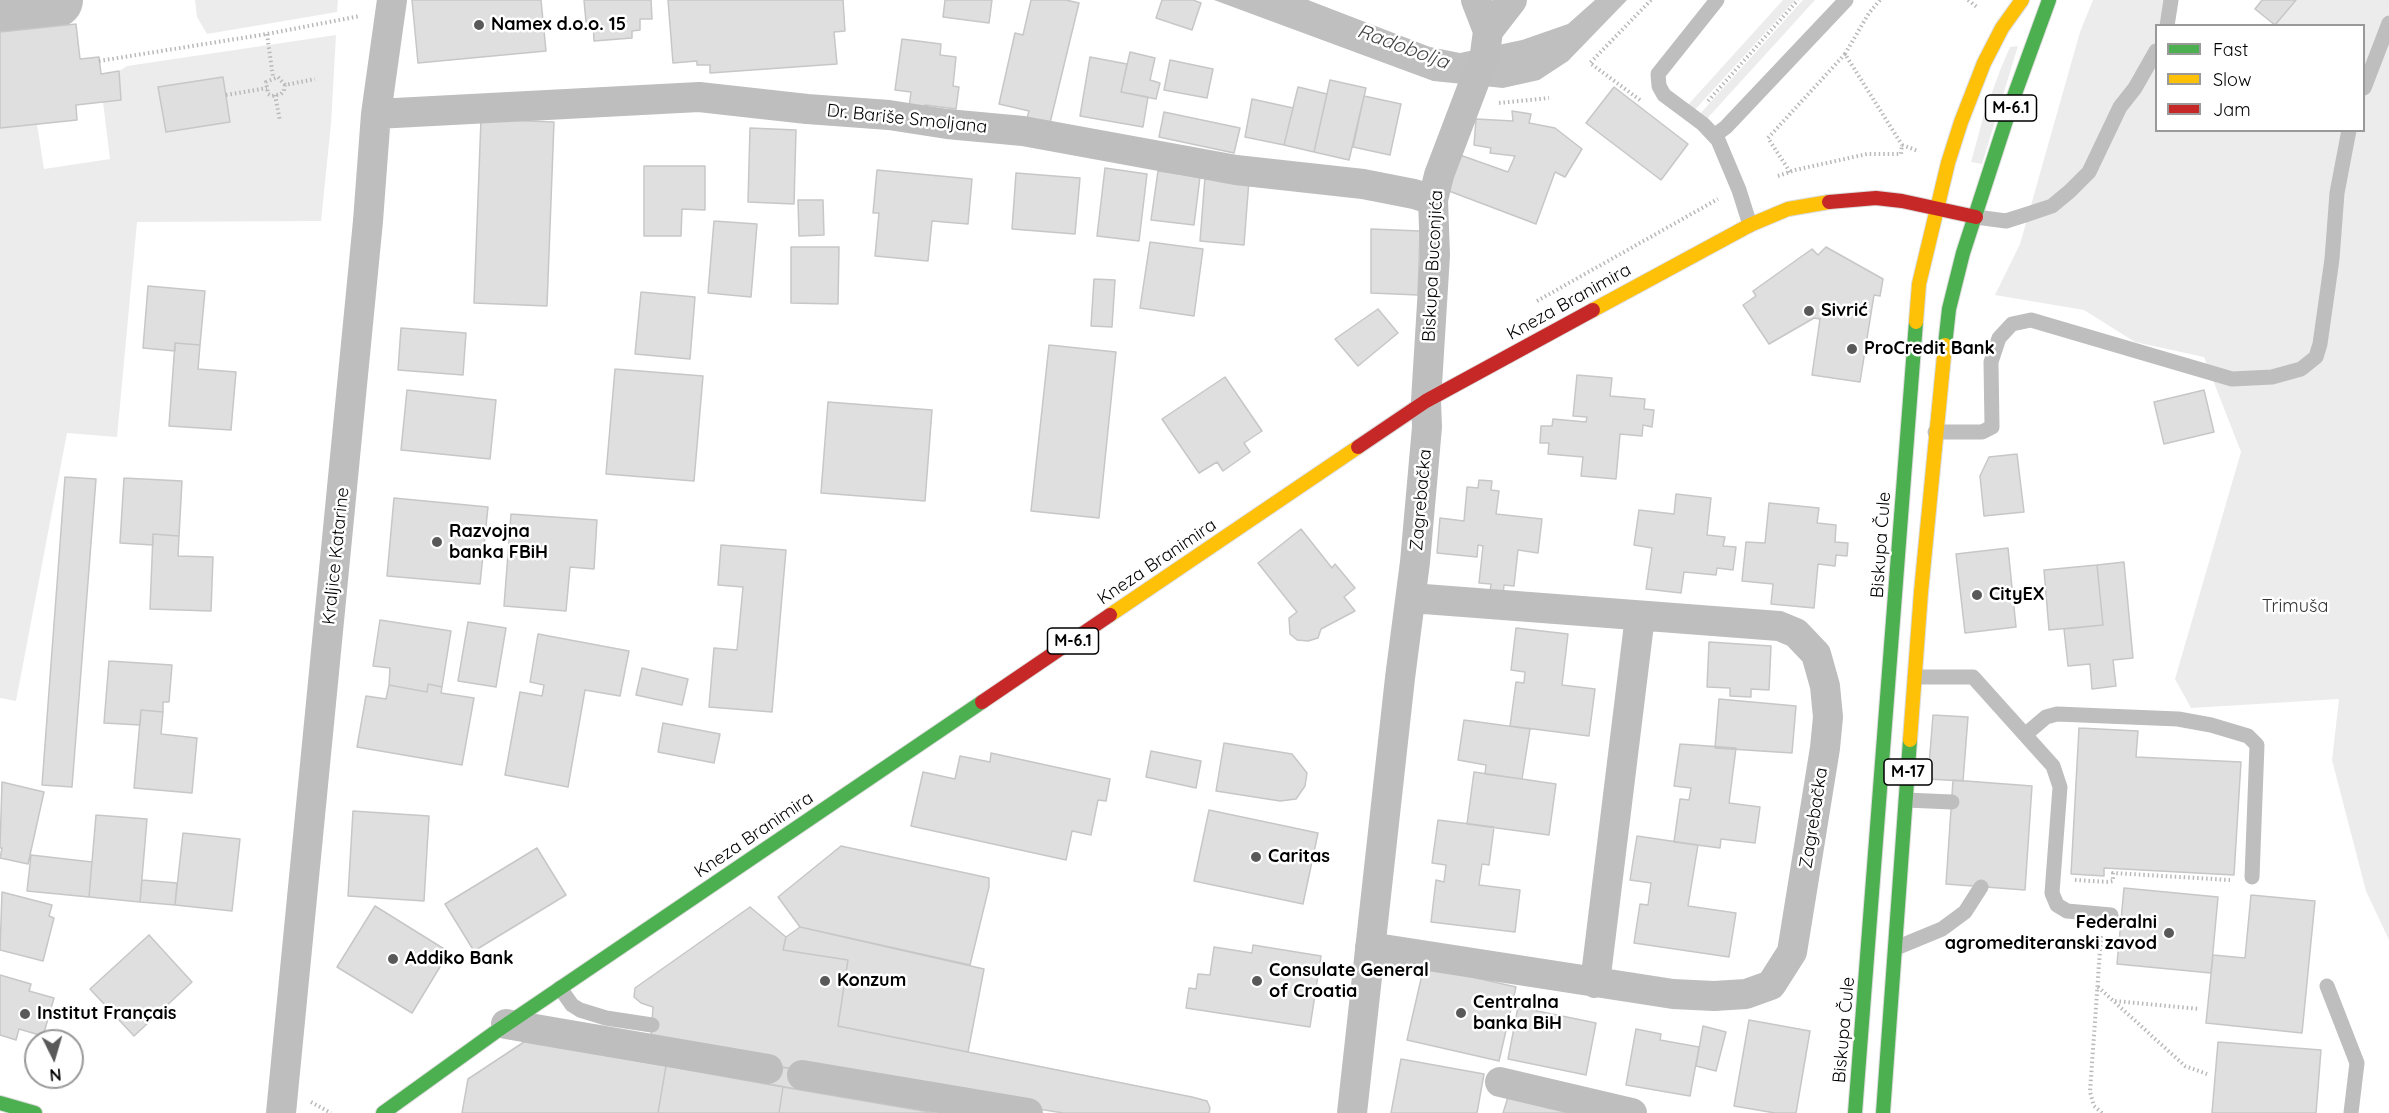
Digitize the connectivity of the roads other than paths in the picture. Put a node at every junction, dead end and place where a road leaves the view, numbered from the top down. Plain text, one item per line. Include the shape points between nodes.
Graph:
1 (1476, 0) edge
2 (1512, 0) edge
3 (1717, 0) edge
4 (1846, 0) edge
5 (2022, 0) edge
6 (2049, 0) edge
7 (2171, 0) edge
8 (391, 5) edge
9 (2389, 22) edge
10 (2167, 24) edge
11 (1488, 31) junction
12 (2155, 54) edge
13 (2365, 85) edge
14 (376, 114) junction
15 (2349, 132) edge
16 (1714, 136) junction
17 (1433, 200) junction
18 (1936, 208) junction
19 (1976, 217) junction
20 (1750, 225) junction
21 (1426, 401) junction
22 (1935, 432) junction
23 (1411, 598) junction
24 (1640, 616) junction
25 (1915, 677) junction
26 (2026, 734) junction
27 (1906, 800) junction
28 (1952, 802) dead end
29 (2252, 877) road end
30 (1981, 887) dead end
31 (2106, 914) road end
32 (1370, 947) junction
33 (1896, 948) junction
34 (1595, 983) junction
35 (2327, 986) dead end
36 (560, 988) junction
37 (506, 1024) junction
38 (652, 1025) dead end
39 (768, 1069) dead end
40 (802, 1075) dead end
41 (1500, 1082) dead end
42 (0, 1103) edge
43 (294, 1106) edge
44 (35, 1113) edge
45 (383, 1113) edge
46 (1028, 1113) edge
47 (1352, 1113) edge
48 (1632, 1113) edge
49 (1855, 1113) edge
50 (1883, 1113) edge
51 (2351, 1113) edge

1 - 11 street
2 - 11 street, Biskupa Buconjića
3 - 16 lane via 1658,74 1664,95
4 - 16 lane
5 - 18 main road, Biskupa Čule / M-6.1 via 1984,63 1956,138
6 - 19 main road, M-6.1
7 - 10 lane
8 - 14 street, Kraljice Katarine
9 - 13 lane
11 - 17 street, Biskupa Buconjića via 1485,54
12 - 19 lane via 2120,107 2089,172 2070,191 2052,206 2028,214 2006,220
14 - 17 street, Dr. Bariše Smoljana via 699,97 1023,131 1236,170 1363,184
14 - 43 street, Kraljice Katarine
15 - 22 lane via 2337,193 2320,344 2316,357 2301,369 2272,376 2232,378 2031,320 2012,324 1999,338 1991,362 1992,427 1982,432
16 - 20 lane
17 - 21 street, Biskupa Buconjića via 1435,255
18 - 19 main road, Kneza Branimira / M-6.1
18 - 20 main road, Kneza Branimira / M-6.1 via 1876,198 1833,201 1788,209
18 - 49 main road, Biskupa Čule / M-17 via 1915,322
19 - 22 main road, M-17 via 1948,309
20 - 21 main road, Kneza Branimira / M-6.1
21 - 23 street, Zagrebačka
21 - 36 main road, Kneza Branimira / M-6.1
22 - 25 main road, M-17
23 - 24 street, Zagrebačka
23 - 32 street, Zagrebačka
24 - 34 street
24 - 34 street, Zagrebačka via 1779,626 1796,633 1816,654 1825,686 1825,748 1791,952 1771,985 1746,994 1714,996
25 - 26 lane via 1973,678
25 - 27 main road, M-17
26 - 29 lane via 2046,717 2057,714 2178,719 2248,736 2257,745
26 - 31 lane via 2053,765 2060,787 2052,893 2057,905 2067,911
27 - 28 lane
27 - 33 main road, M-17
30 - 33 lane via 1965,912 1942,930
32 - 34 street, Zagrebačka
32 - 47 street, Zagrebačka
33 - 50 main road, M-17
35 - 51 lane via 2357,1063
36 - 37 main road, Kneza Branimira / M-6.1
36 - 38 lane via 580,1010
37 - 39 street
37 - 45 main road, Kneza Branimira / M-6.1
40 - 46 street
41 - 48 street
42 - 44 main road

